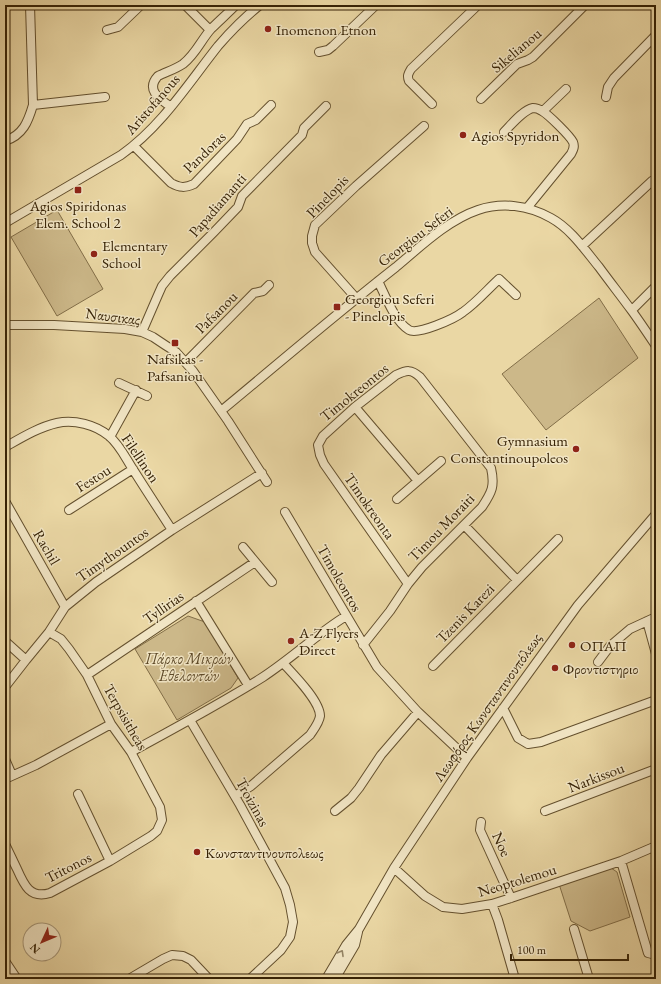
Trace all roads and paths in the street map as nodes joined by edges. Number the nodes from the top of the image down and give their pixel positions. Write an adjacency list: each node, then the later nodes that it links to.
1 (30, 5): 18 (street)
2 (141, 5): 9 (street)
3 (185, 5): 10 (street)
4 (236, 5): 10 (street)
5 (260, 5): 21 (street, Aristofanous)
6 (376, 5): 12 (street)
7 (478, 5): 17 (street)
8 (585, 5): 16 (street, Sikelianou)
9 (107, 30)
10 (210, 30): 21 (street)
11 (656, 35): 15 (street)
12 (319, 52)
13 (566, 89): 22 (street)
14 (105, 97): 18 (street)
15 (606, 97)
16 (482, 99)
17 (432, 104)
18 (33, 105): 25 (street)
19 (271, 105): 26 (street, Pandoras)
20 (326, 106): 38 (street, Papadiamanti)
21 (171, 107): 26 (street, Aristofanous)
22 (543, 111): 24 (street); 28 (street)
23 (424, 126): 35 (street, Pinelopis)
24 (504, 132)
25 (5, 142)
26 (134, 146): 29 (street, Aristofanous)
27 (652, 181): 30 (street)
28 (527, 208): 30 (street, Georgiou Seferi); 31 (street, Georgiou Seferi)
29 (5, 223)
30 (582, 246): 36 (street, Georgiou Seferi)
31 (378, 281): 34 (street); 35 (street, Georgiou Seferi)
32 (269, 285): 40 (street, Pafsanou)
33 (656, 286): 36 (street)
34 (516, 295)
35 (356, 298): 46 (street, Georgiou Seferi)
36 (632, 310): 39 (street, Georgiou Seferi)
37 (5, 325): 38 (street, Ναυσικας)
38 (142, 332): 40 (street, Ναυσικας)
39 (656, 346)
40 (186, 362): 46 (street, Ναυσικας)
41 (411, 371): 45 (street, Timokreontos); 60 (street, Timou Moraiti)
42 (119, 383): 43 (street)
43 (136, 390): 44 (street); 47 (street)
44 (148, 396)
45 (354, 407): 50 (street, Timokreontos); 53 (street)
46 (221, 411): 52 (street, Ναυσικας)
47 (110, 437): 48 (street, Filellinon); 51 (street, Filellinon)
48 (5, 448)
49 (441, 461): 53 (street)
50 (324, 464): 67 (street, Timokreonta)
51 (133, 470): 57 (street, Festou); 61 (street, Filellinon)
52 (262, 473): 54 (street, Ναυσικας); 61 (street, Timythountos)
53 (418, 481): 55 (street)
54 (267, 482)
55 (397, 499)
56 (5, 501): 69 (street, Rachil)
57 (69, 510)
58 (285, 512): 70 (street, Timoleontos)
59 (656, 514): 85 (street, Λεωφόρος Κωνσταντινουπόλεως)
60 (464, 525): 65 (street, Tzenis Karezi); 67 (street, Timou Moraiti)
61 (172, 530): 69 (street, Timythountos)
62 (558, 539): 65 (street, Tzenis Karezi)
63 (243, 547): 64 (street)
64 (255, 562): 66 (street); 68 (street, Tyllirias)
65 (517, 580): 80 (street, Tzenis Karezi)
66 (272, 582)
67 (408, 584): 75 (street, Timou Moraiti)
68 (196, 601): 81 (street, Tyllirias); 82 (street)
69 (65, 606): 73 (street, Timythountos)
70 (346, 616): 75 (street, Timoleontos); 79 (street)
71 (656, 617): 72 (street)
72 (647, 621): 76 (street); 78 (street)
73 (49, 632): 77 (street, Timythountos); 81 (street, Terpsisitheas)
74 (5, 641): 77 (street)
75 (363, 645): 86 (street, Timoleontos)
76 (656, 654)
77 (26, 660): 83 (street, Timythountos)
78 (598, 662)
79 (283, 663): 82 (street); 95 (street)
80 (433, 666)
81 (87, 676): 88 (street, Terpsisitheas)
82 (248, 686): 87 (street)
83 (5, 687)
84 (656, 700): 85 (street)
85 (503, 708): 90 (street, Λεωφόρος Κωνσταντινουπόλεως)
86 (418, 712): 90 (street, Timoleontos); 96 (street)
87 (190, 720): 89 (street); 95 (street, Troizinas)
88 (111, 724): 89 (street, Terpsisitheas); 93 (street)
89 (131, 752): 99 (street, Terpsisitheas)
90 (467, 758): 104 (street, Λεωφόρος Κωνσταντινουπόλεως)
91 (5, 759): 93 (street)
92 (656, 769): 97 (street, Narkissou)
93 (8, 777)
94 (78, 794): 102 (street)
95 (235, 796): 114 (street, Troizinas)
96 (335, 811)
97 (545, 811)
98 (481, 822): 105 (street, Noe)
99 (160, 825): 102 (street, Tritonos)
100 (5, 844): 102 (street, Tritonos)
101 (656, 846): 103 (street, Neoptolemou)
102 (110, 861)
103 (621, 861): 105 (street, Neoptolemou); 109 (street)
104 (394, 868): 106 (street, Neoptolemou); 107 (street, Λεωφόρος Κωνσταντινουπόλεως)
105 (511, 898): 106 (street, Neoptolemou)
106 (492, 904): 117 (street)
107 (359, 929): 115 (street, Λεωφόρος Κωνσταντινουπόλεως, one-way to 107); 116 (street, Λεωφόρος Κωνσταντινουπόλεως)
108 (574, 929): 118 (street)
109 (656, 955)
110 (5, 961): 111 (street)
111 (17, 979)
112 (129, 979): 113 (street)
113 (209, 979)
114 (250, 979)
115 (326, 979)
116 (335, 979)
117 (515, 979)
118 (588, 979)

